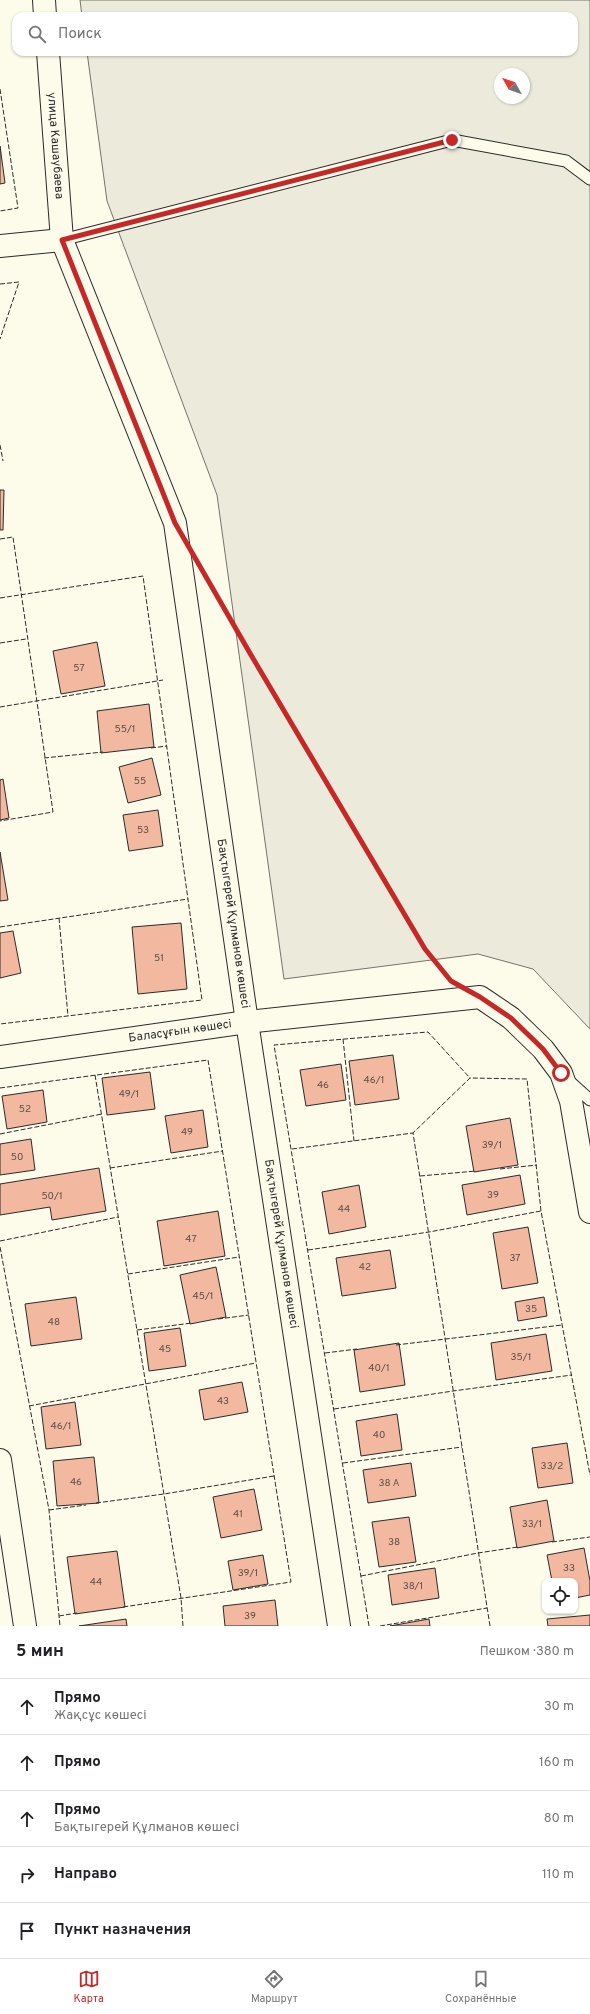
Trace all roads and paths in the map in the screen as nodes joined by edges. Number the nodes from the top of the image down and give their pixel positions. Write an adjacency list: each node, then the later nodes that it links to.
1 (44, 0): 2 (street)
2 (45, 12)
3 (48, 56): 5 (street, улица Кашаубаева)
4 (590, 179): 5 (lane)
5 (62, 240): 6 (street); 9 (street, Бақтыгерей Құлманов көшесі)
6 (0, 246)
7 (206, 575): 8 (path)
8 (480, 997): 9 (street, Баласұғын көшесі); 11 (street)
9 (247, 1022): 10 (street, Баласұғын көшесі); 16 (street, Бақтыгерей Құлманов көшесі)
10 (0, 1057)
11 (561, 1073): 12 (lane); 13 (street)
12 (590, 1100)
13 (590, 1212)
14 (0, 1460): 15 (street)
15 (25, 1626)
16 (339, 1626)

